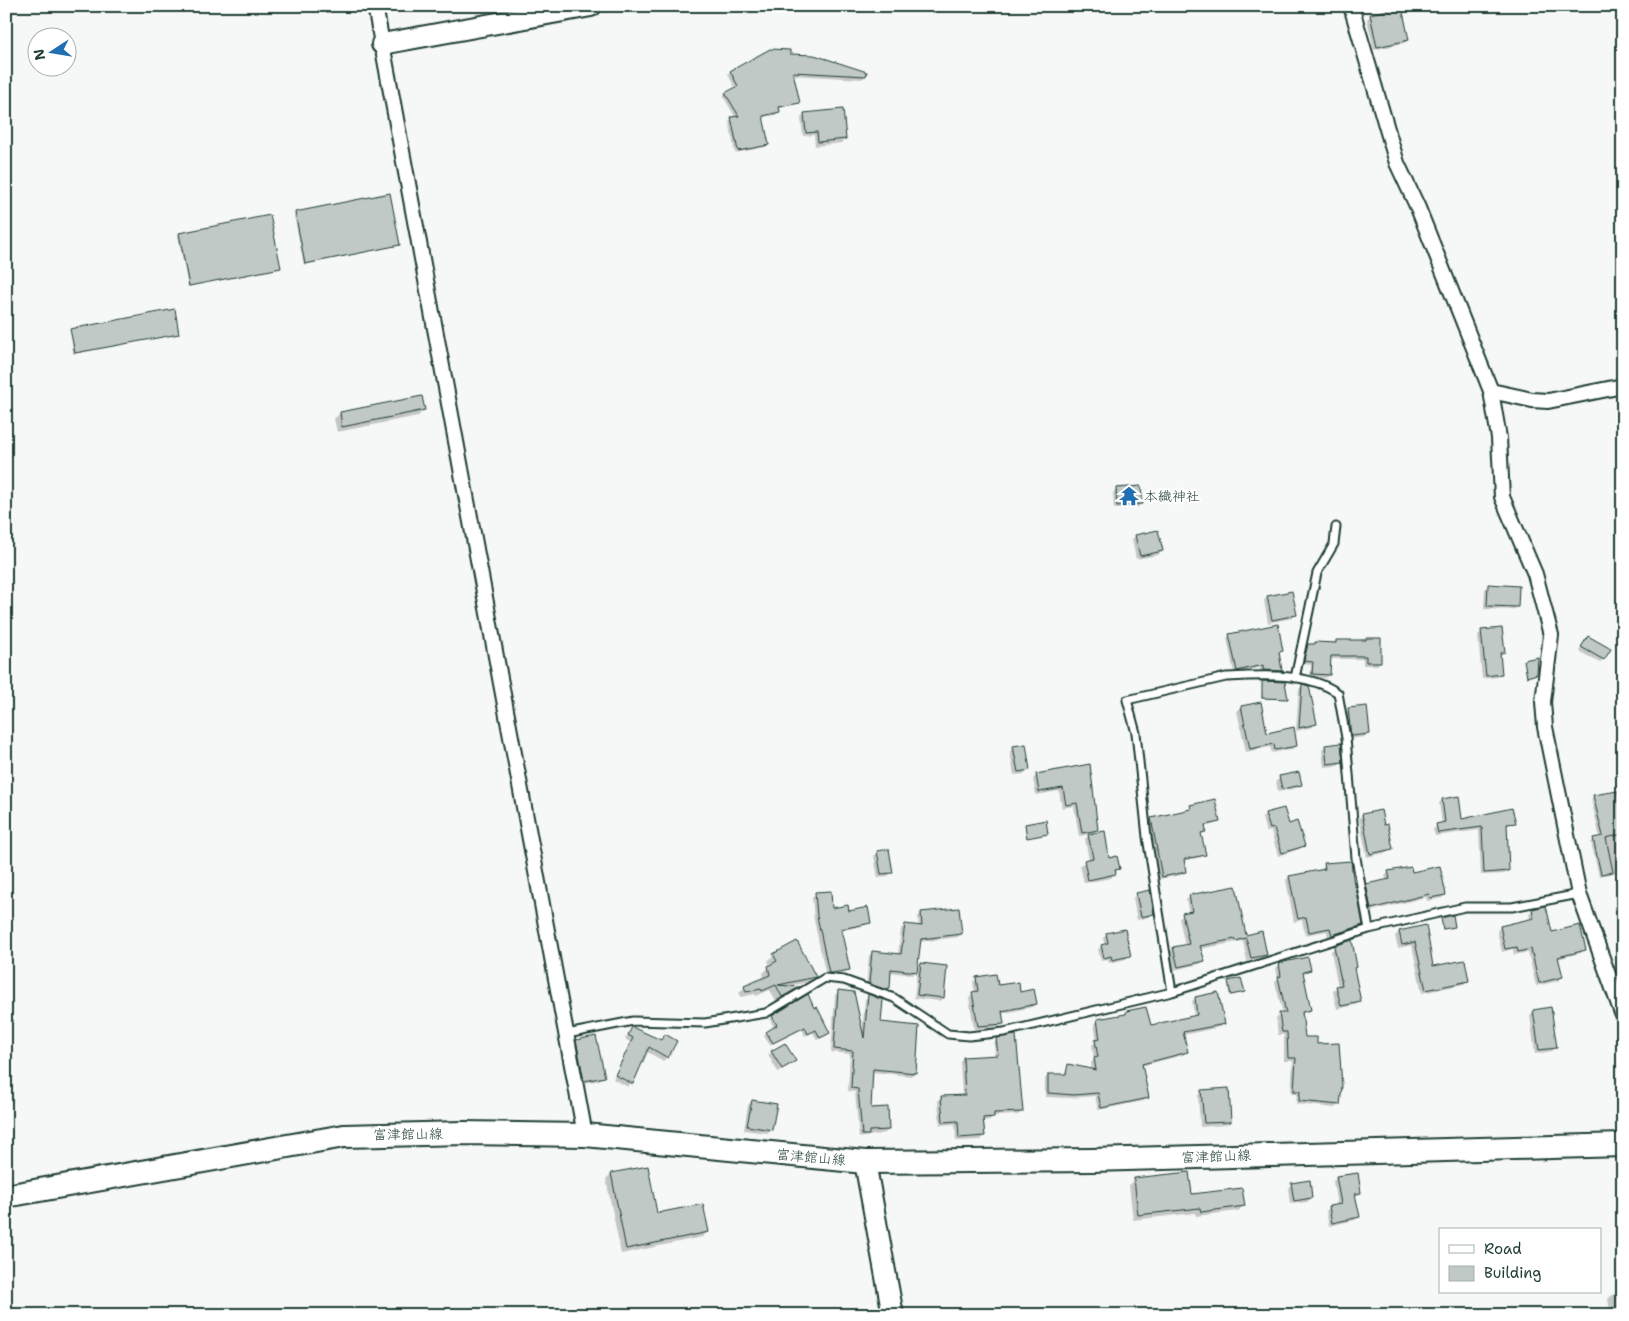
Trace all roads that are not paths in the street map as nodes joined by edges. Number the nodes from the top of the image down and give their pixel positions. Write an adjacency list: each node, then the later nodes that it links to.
1 (375, 6): 4 (street)
2 (591, 6): 4 (street)
3 (1351, 6): 6 (street)
4 (382, 44): 13 (street)
5 (1623, 386): 6 (street)
6 (1491, 391): 9 (street)
7 (1336, 527): 8 (lane)
8 (1295, 678): 10 (lane); 11 (lane)
9 (1579, 894): 10 (lane); 12 (street)
10 (1368, 929): 11 (lane)
11 (1172, 992): 13 (lane)
12 (1622, 1010)
13 (567, 1034): 14 (street)
14 (586, 1135): 16 (main road, 富津館山線); 17 (main road, 富津館山線)
15 (1623, 1145): 16 (main road, 富津館山線)
16 (865, 1162): 18 (street)
17 (6, 1196)
18 (893, 1315)

